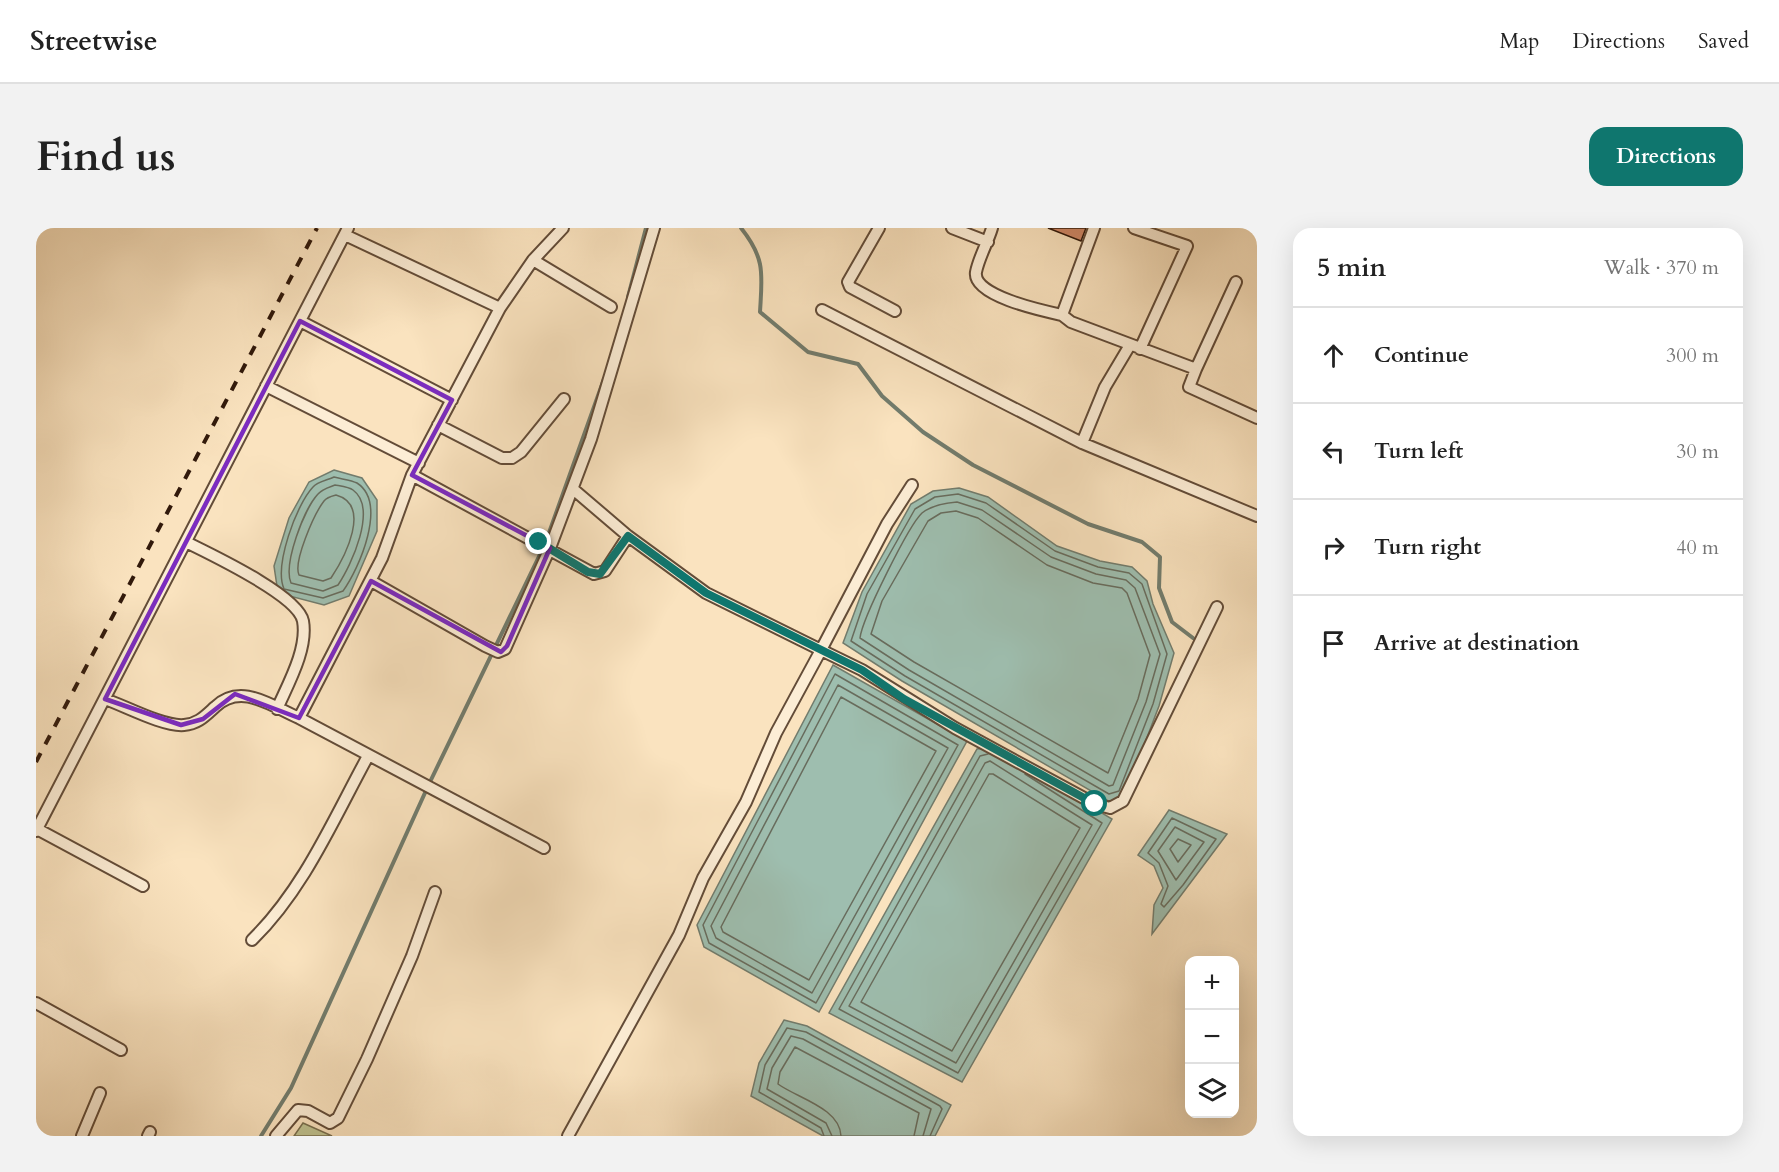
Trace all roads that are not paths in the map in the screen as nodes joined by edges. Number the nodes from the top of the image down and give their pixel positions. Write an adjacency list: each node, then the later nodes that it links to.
1 (563, 228): 10 (street)
2 (654, 228): 29 (street)
3 (879, 228): 15 (street)
4 (952, 228): 9 (street)
5 (992, 228): 9 (street)
6 (1094, 228): 16 (street)
7 (1134, 228): 18 (street)
8 (346, 232): 13 (street); 17 (street)
9 (988, 242): 16 (street)
10 (533, 260): 12 (street); 13 (street)
11 (1236, 282): 19 (street)
12 (611, 307)
13 (500, 308): 22 (street)
14 (822, 310): 25 (street)
15 (895, 311)
16 (1062, 315): 18 (street)
17 (300, 321): 20 (street); 22 (street)
18 (1135, 347): 19 (street); 25 (street)
19 (1196, 369): 23 (street)
20 (266, 386): 26 (street); 32 (street)
21 (564, 399): 24 (street)
22 (452, 400): 24 (street)
23 (1257, 418)
24 (438, 425): 26 (street)
25 (1082, 443): 30 (street)
26 (419, 463): 27 (street)
27 (412, 475): 33 (street); 34 (street)
28 (912, 485): 36 (street)
29 (573, 489): 31 (street); 33 (street)
30 (1257, 516)
31 (628, 536): 33 (street); 36 (street)
32 (186, 542): 37 (street); 38 (street)
33 (546, 546): 34 (street)
34 (371, 581): 39 (street)
35 (1217, 607): 36 (street)
36 (821, 650): 51 (street)
37 (105, 699): 38 (street); 41 (street)
38 (277, 709): 39 (street)
39 (299, 718): 40 (street)
40 (368, 756): 42 (street); 45 (street)
41 (37, 830): 43 (street)
42 (544, 848)
43 (143, 886)
44 (435, 892): 50 (street)
45 (252, 940)
46 (36, 1003): 47 (street)
47 (121, 1050)
48 (100, 1093): 49 (street)
49 (82, 1136)
50 (276, 1136)
51 (568, 1136)

